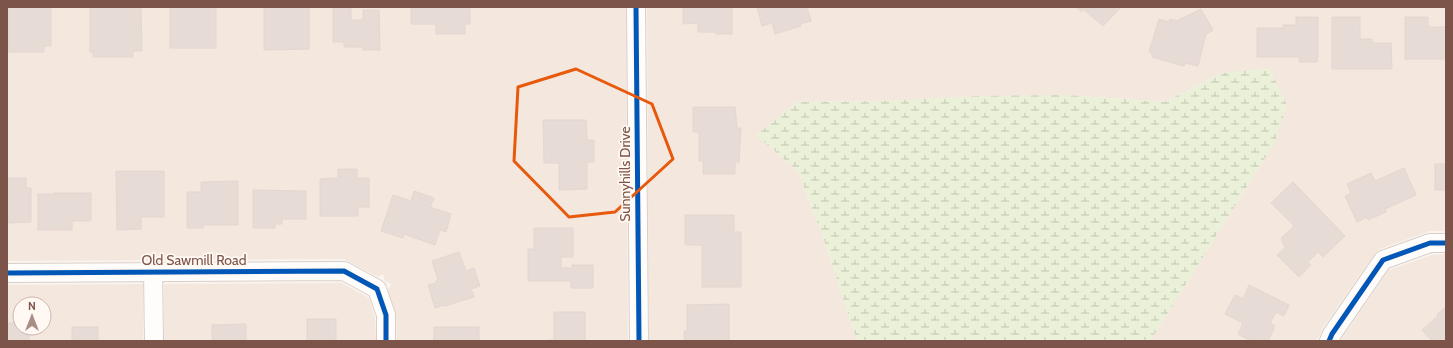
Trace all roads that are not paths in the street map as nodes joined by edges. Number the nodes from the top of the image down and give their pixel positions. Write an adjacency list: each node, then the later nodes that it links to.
1 (636, 7): 7 (street, Sunnyhills Drive)
2 (1446, 243): 8 (street)
3 (153, 272): 4 (street, Old Sawmill Road); 5 (street); 6 (street, Old Sawmill Road)
4 (7, 273)
5 (154, 341)
6 (386, 341)
7 (638, 341)
8 (1329, 341)

